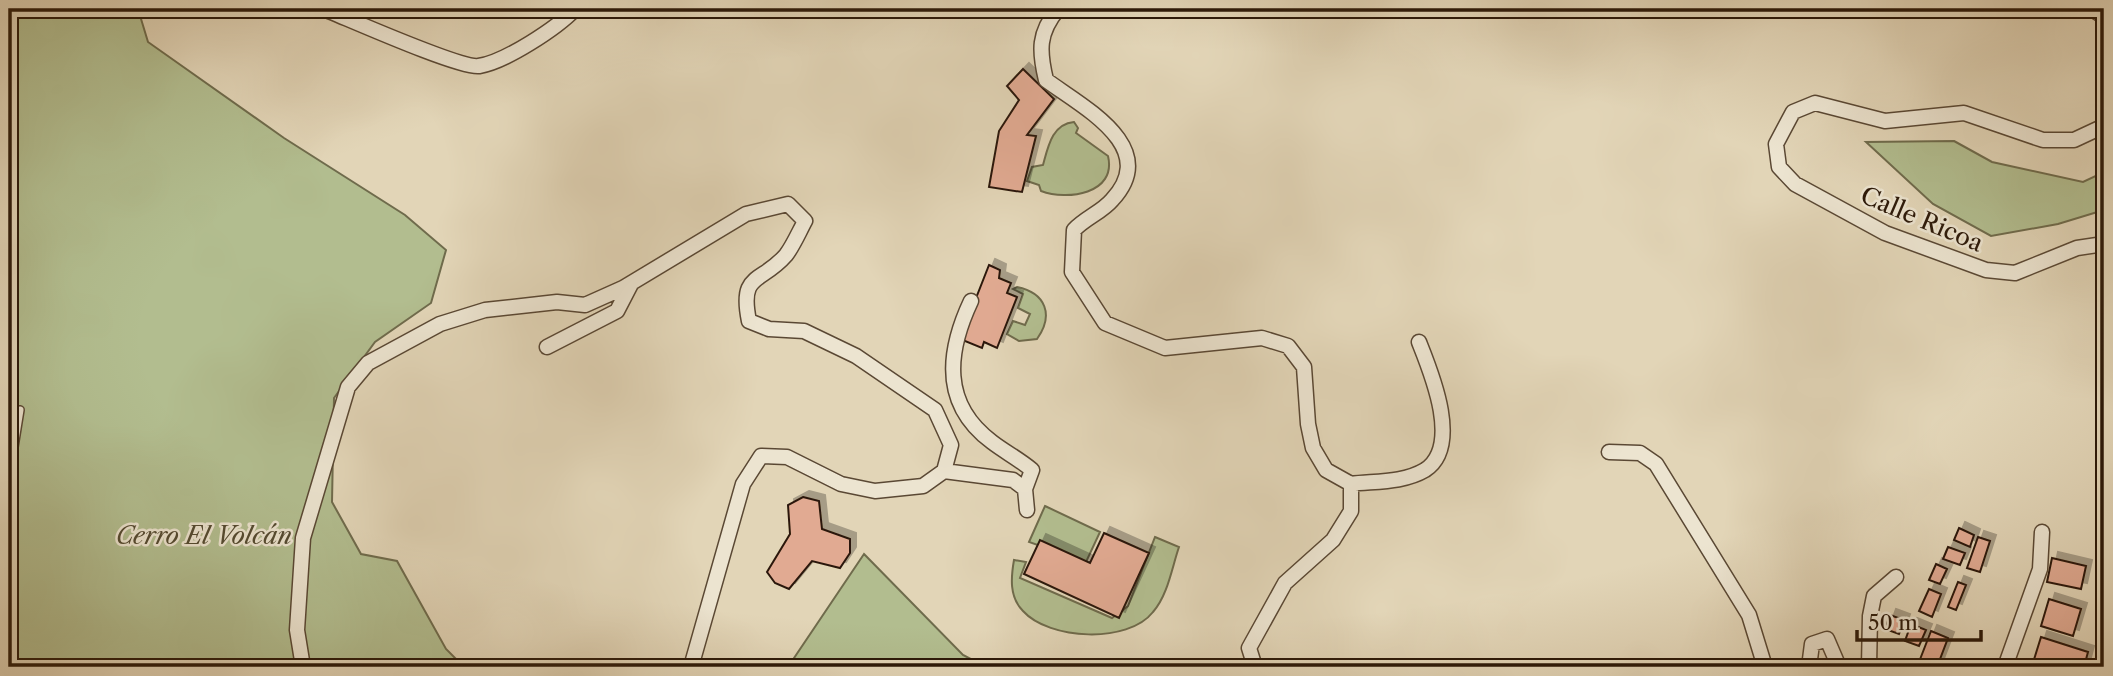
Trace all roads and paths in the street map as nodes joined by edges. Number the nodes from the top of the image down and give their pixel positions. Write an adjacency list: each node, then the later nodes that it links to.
1 (324, 9): 2 (street)
2 (575, 9)
3 (1058, 9): 16 (street)
4 (2092, 9): 5 (street)
5 (2104, 17)
6 (2104, 126): 7 (street, Calle Ricoa)
7 (2104, 244)
8 (631, 283): 11 (street); 14 (street); 21 (street)
9 (971, 301): 17 (street)
10 (1419, 342): 16 (street)
11 (547, 347)
12 (20, 410): 15 (lane)
13 (1609, 452): 24 (street)
14 (944, 471): 17 (street); 22 (street)
15 (9, 478)
16 (1351, 484): 23 (street)
17 (1025, 489): 18 (street)
18 (1027, 510)
19 (2042, 531): 28 (street)
20 (1896, 577): 27 (street)
21 (303, 667)
22 (691, 667)
23 (1255, 667)
24 (1765, 667)
25 (1809, 667): 26 (street)
26 (1839, 667)
27 (1868, 667)
28 (2005, 667)

